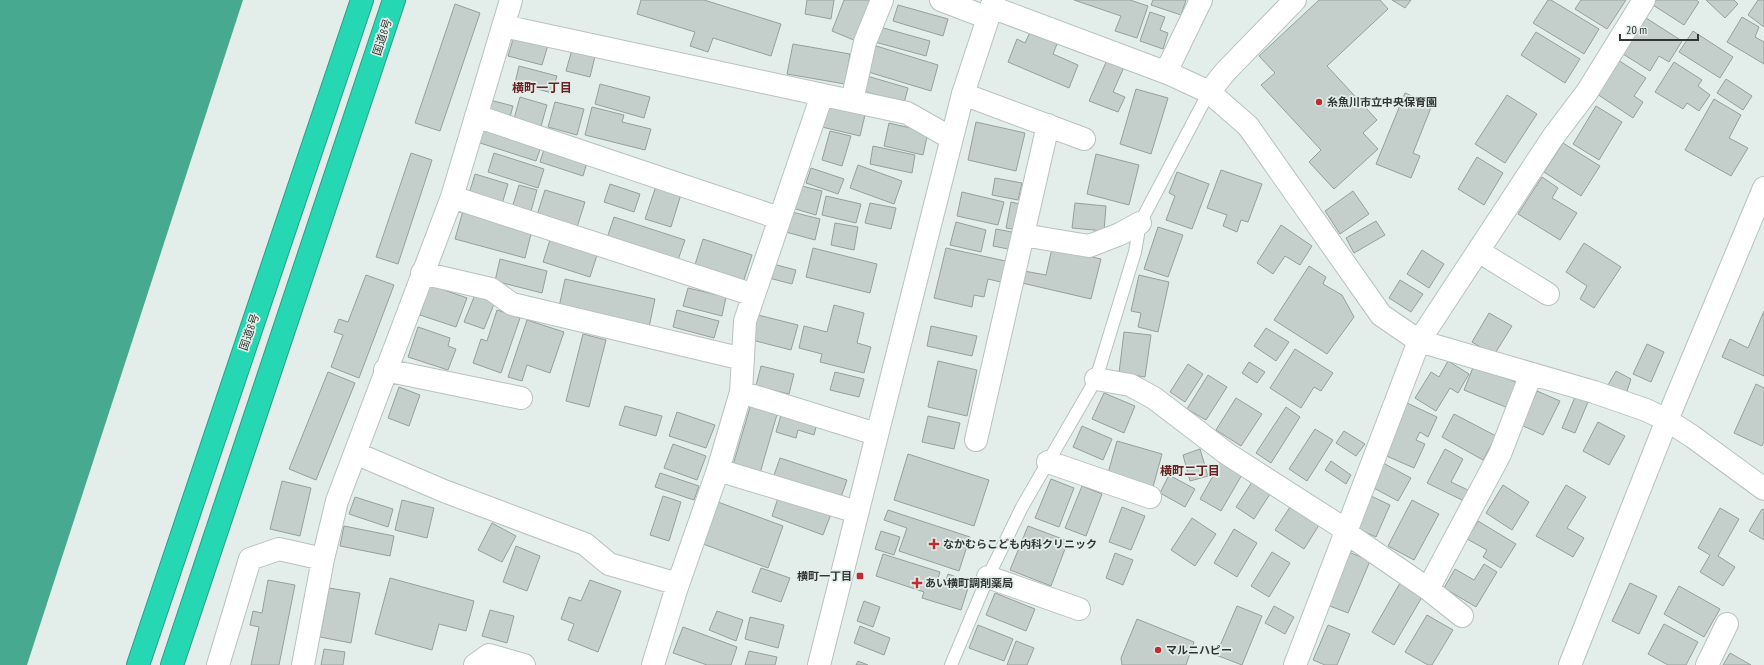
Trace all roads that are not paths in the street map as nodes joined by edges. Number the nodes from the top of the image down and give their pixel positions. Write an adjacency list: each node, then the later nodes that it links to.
1 (362, 0): 53 (highway, 国道8号)
2 (394, 0): 54 (highway, 国道8号)
3 (511, 0): 10 (street)
4 (882, 0): 15 (street)
5 (941, 0): 9 (street)
6 (1201, 0): 11 (street)
7 (1295, 0): 12 (street)
8 (1644, 0): 25 (street)
9 (991, 8): 11 (street); 13 (street)
10 (503, 26): 14 (street); 16 (street)
11 (1166, 72): 12 (street)
12 (1209, 92): 23 (lane); 29 (street)
13 (963, 94): 17 (street); 18 (street)
14 (822, 95): 15 (street); 22 (street)
15 (852, 101): 18 (street)
16 (476, 116): 21 (street); 22 (street)
17 (1048, 125): 19 (street); 24 (street)
18 (951, 138): 37 (street)
19 (1084, 139)
20 (1764, 188): 36 (street)
21 (452, 197): 26 (street); 28 (street)
22 (779, 218): 28 (street)
23 (1140, 223): 24 (street); 33 (lane)
24 (1023, 235): 38 (street)
25 (1478, 251): 27 (street); 29 (street)
26 (422, 273): 30 (street); 31 (street)
27 (1548, 294)
28 (754, 295): 30 (street)
29 (1419, 341): 32 (street); 45 (street)
30 (743, 359): 34 (street)
31 (385, 370): 35 (street); 39 (street)
32 (1531, 374): 36 (street); 49 (street)
33 (1096, 379): 40 (lane); 45 (street)
34 (741, 392): 37 (street); 41 (street)
35 (521, 398)
36 (1667, 420): 42 (street); 63 (street)
37 (876, 434): 44 (street)
38 (976, 440)
39 (355, 453): 46 (street); 48 (street)
40 (1048, 462): 43 (street); 47 (lane)
41 (718, 470): 44 (street); 48 (street)
42 (1764, 489)
43 (1150, 497)
44 (857, 512): 60 (street)
45 (1345, 531): 49 (street); 62 (street)
46 (323, 559): 55 (street); 56 (street)
47 (988, 577): 50 (street); 61 (lane)
48 (678, 584): 59 (street)
49 (1428, 589): 51 (street)
50 (1079, 609)
51 (1462, 616)
52 (1727, 624): 64 (street)
53 (138, 665)
54 (172, 665)
55 (218, 665)
56 (303, 665)
57 (476, 665): 58 (street)
58 (524, 665)
59 (653, 665)
60 (820, 665)
61 (951, 665)
62 (1295, 665)
63 (1570, 665)
64 (1707, 665)

